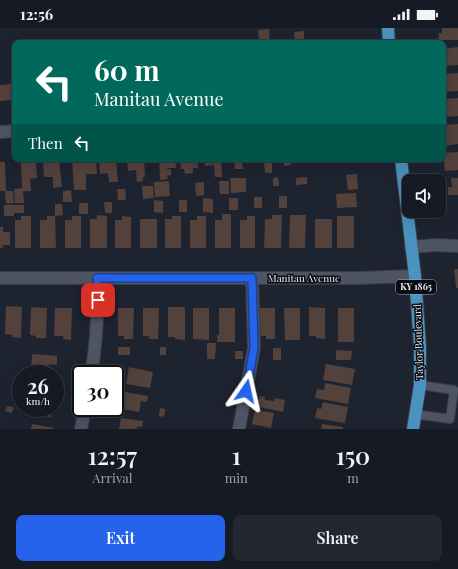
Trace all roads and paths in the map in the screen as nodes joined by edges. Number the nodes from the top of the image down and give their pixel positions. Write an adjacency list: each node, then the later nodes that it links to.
1 (388, 28): 2 (main road)
2 (389, 40)
3 (12, 131): 4 (street)
4 (0, 132)
5 (401, 162): 7 (main road, Taylor Boulevard / KY 1865)
6 (458, 246): 7 (street)
7 (411, 247): 8 (main road, Taylor Boulevard / KY 1865)
8 (415, 276): 11 (street, Manitau Avenue); 13 (main road, Taylor Boulevard / KY 1865)
9 (0, 278): 10 (street, Manitau Avenue)
10 (97, 278): 11 (street, Manitau Avenue); 12 (street)
11 (252, 278): 17 (street)
12 (93, 365)
13 (420, 385): 14 (main road, Taylor Boulevard / KY 1865); 14 (lane)
14 (416, 414): 18 (main road, Taylor Boulevard / KY 1865)
15 (83, 417): 16 (street)
16 (81, 429)
17 (239, 429)
18 (413, 429)

